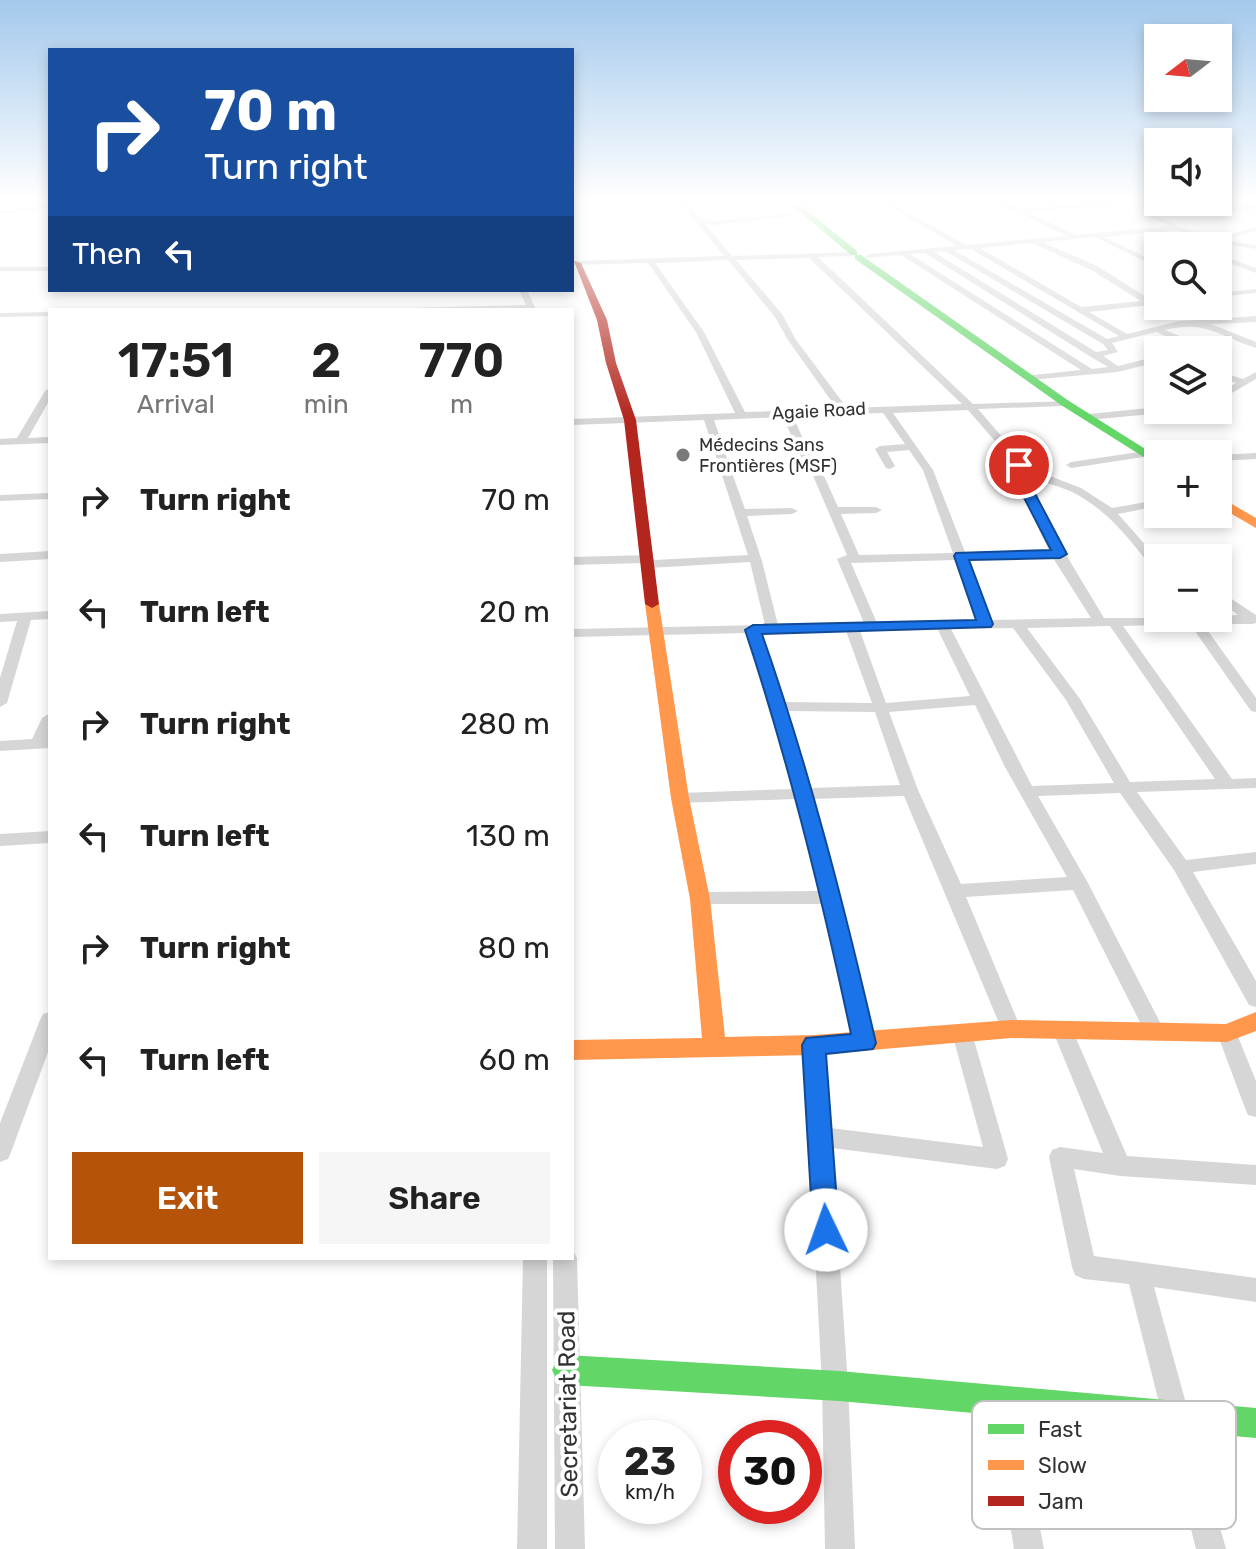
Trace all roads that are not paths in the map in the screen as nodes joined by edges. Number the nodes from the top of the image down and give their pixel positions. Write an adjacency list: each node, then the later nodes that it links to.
1 (579, 272): 48 (street)
2 (658, 272): 45 (street)
3 (742, 272): 42 (street)
4 (829, 272): 40 (street)
5 (884, 272): 34 (street)
6 (932, 272): 18 (street)
7 (961, 272): 15 (street)
8 (987, 272): 27 (street)
9 (1013, 272): 17 (street)
10 (1102, 272): 13 (street)
11 (1256, 291): 12 (street)
12 (1232, 295)
13 (1144, 296)
14 (1144, 303): 17 (street)
15 (1018, 308): 18 (street); 29 (street)
16 (1232, 309): 21 (street)
17 (1080, 310): 26 (street)
18 (991, 311): 32 (street)
19 (48, 314): 20 (street)
20 (0, 315)
21 (1244, 319): 22 (street); 23 (street)
22 (1256, 319)
23 (1197, 322): 24 (street); 28 (street)
24 (1159, 331): 25 (street); 26 (street)
25 (1171, 336)
26 (1126, 337): 27 (street)
27 (1106, 342): 29 (street)
28 (1256, 345)
29 (1094, 355): 31 (street)
30 (1144, 362): 31 (street)
31 (1117, 369): 32 (street)
32 (1090, 372): 34 (street)
33 (1256, 375): 36 (street)
34 (1033, 378): 39 (street)
35 (1232, 378): 36 (street)
36 (1243, 382): 37 (street)
37 (1232, 389)
38 (48, 394): 50 (street)
39 (1065, 403): 40 (street, Agaie Road); 47 (street)
40 (969, 405): 41 (street, Agaie Road); 63 (street)
41 (885, 408): 42 (street, Agaie Road); 54 (street)
42 (843, 410): 44 (street, Agaie Road)
43 (1144, 412): 47 (street)
44 (786, 413): 45 (street, Agaie Road); 61 (street)
45 (741, 415): 46 (street, Agaie Road)
46 (708, 417): 48 (street, Agaie Road); 62 (street)
47 (1089, 417): 55 (street)
48 (630, 420): 49 (street, Agaie Road); 82 (street)
49 (574, 422)
50 (21, 441): 51 (street); 53 (street)
51 (48, 443)
52 (48, 443): 53 (street)
53 (0, 445)
54 (912, 447): 60 (street); 77 (street)
55 (1144, 452)
56 (1256, 456): 57 (street)
57 (1232, 457)
58 (1144, 460): 59 (street)
59 (1071, 465)
60 (890, 466)
61 (811, 468): 62 (street); 70 (street)
62 (727, 470): 72 (street)
63 (1027, 472): 71 (street); 75 (street)
64 (48, 496): 65 (street)
65 (0, 498)
66 (1144, 506): 71 (street)
67 (1232, 509): 73 (street)
68 (876, 510): 70 (street)
69 (792, 511): 72 (street)
70 (834, 511): 80 (street)
71 (1109, 512): 74 (street)
72 (740, 513): 79 (street)
73 (1256, 524)
74 (1144, 550)
75 (1060, 554): 77 (street); 90 (street)
76 (48, 555): 78 (street)
77 (961, 556): 80 (street); 91 (street)
78 (0, 558)
79 (755, 558): 82 (street); 97 (street)
80 (855, 560): 94 (street)
81 (574, 561): 82 (street)
82 (649, 561): 98 (street)
83 (1232, 604): 89 (street)
84 (48, 615): 85 (street)
85 (25, 617): 86 (street); 102 (street)
86 (0, 618)
87 (1232, 620): 89 (street)
88 (1144, 621): 90 (street)
89 (1254, 621)
90 (1107, 622): 92 (street); 109 (street)
91 (985, 624): 92 (street); 93 (street)
92 (1017, 624): 110 (street)
93 (942, 625): 94 (street); 101 (street)
94 (872, 627): 95 (street)
95 (852, 628): 97 (street); 104 (street)
96 (753, 630): 97 (street); 98 (street); 103 (street)
97 (773, 630)
98 (655, 632): 100 (street); 114 (street)
99 (1202, 632): 105 (street)
100 (574, 633)
101 (980, 700): 104 (street); 112 (street)
102 (0, 703)
103 (779, 706): 104 (street); 113 (street)
104 (881, 708): 111 (street)
105 (1256, 708)
106 (44, 744): 107 (street)
107 (0, 746)
108 (1256, 783): 109 (street)
109 (1227, 784): 110 (street)
110 (1125, 788): 112 (street); 118 (street)
111 (910, 790): 113 (street); 120 (street)
112 (1028, 791): 119 (street)
113 (802, 795): 114 (street); 121 (street)
114 (680, 798): 122 (street)
115 (48, 837): 116 (street)
116 (0, 840)
117 (1256, 858): 118 (street)
118 (1181, 867): 123 (street)
119 (1079, 883): 120 (street); 128 (street)
120 (955, 891): 126 (street)
121 (832, 897): 122 (street); 131 (street)
122 (700, 899): 133 (street)
123 (1256, 999)
124 (1256, 1021): 130 (street)
125 (48, 1025): 137 (street)
126 (1011, 1029): 127 (street); 129 (street)
127 (1062, 1029): 128 (street); 138 (street)
128 (1154, 1030): 130 (street)
129 (962, 1033): 131 (street); 136 (street)
130 (1227, 1033): 135 (street)
131 (864, 1043): 132 (street)
132 (814, 1045): 133 (street); 136 (street)
133 (715, 1049): 134 (street)
134 (574, 1050)
135 (1256, 1108)
136 (822, 1137): 145 (street)
137 (0, 1152)
138 (1120, 1166): 139 (street); 142 (street)
139 (1256, 1175)
140 (535, 1260): 153 (street, Secretariat Road)
141 (565, 1260): 144 (street, Secretariat Road)
142 (1138, 1273): 143 (street); 148 (street)
143 (1256, 1290)
144 (567, 1370): 145 (street); 154 (street, Secretariat Road)
145 (835, 1385): 146 (street); 155 (street)
146 (1003, 1400): 147 (street)
147 (1012, 1401)
148 (1172, 1401)
149 (1236, 1422): 150 (street)
150 (1256, 1423)
151 (1026, 1529): 156 (street)
152 (1206, 1529): 157 (street)
153 (532, 1549)
154 (570, 1549)
155 (840, 1549)
156 (1029, 1549)
157 (1211, 1549)

